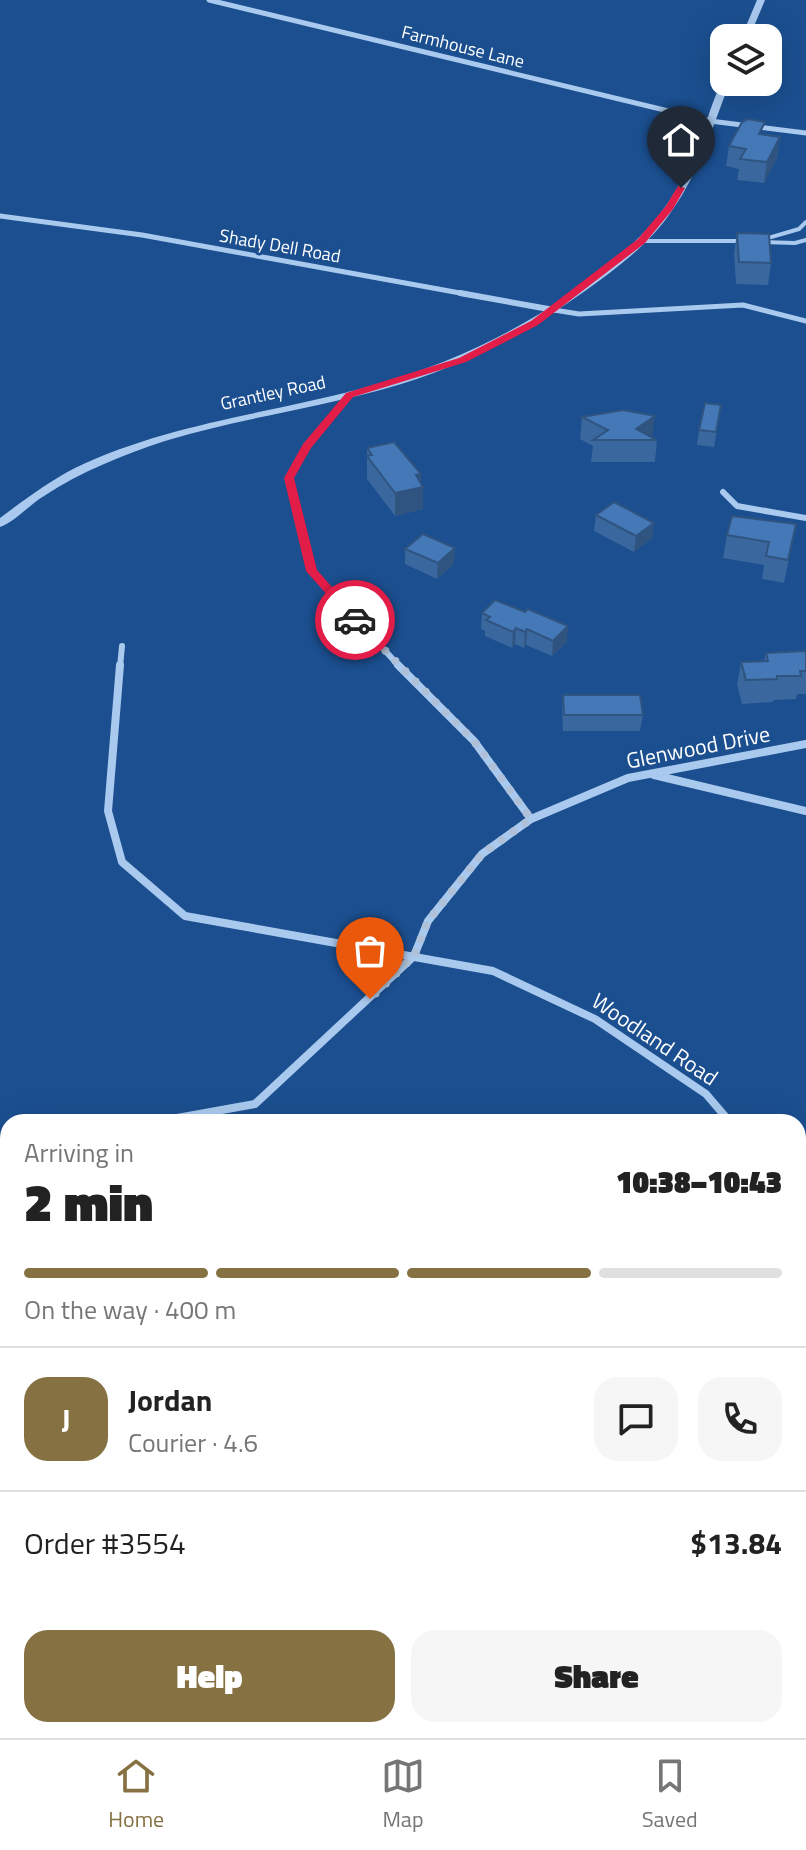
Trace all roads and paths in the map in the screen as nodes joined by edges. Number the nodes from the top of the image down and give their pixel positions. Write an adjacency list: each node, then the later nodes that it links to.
1 (209, 0): 5 (street, Farmhouse Lane)
2 (761, 0): 3 (street)
3 (751, 24)
4 (720, 96): 5 (street, Grantley Road)
5 (710, 121): 6 (street, Farmhouse Lane); 10 (street, Grantley Road)
6 (806, 133)
7 (0, 216): 12 (street, Shady Dell Road)
8 (806, 222): 9 (lane)
9 (806, 240)
10 (642, 241): 11 (lane); 12 (street, Grantley Road)
11 (745, 242)
12 (554, 310): 13 (lane); 14 (street, Grantley Road)
13 (806, 321)
14 (349, 395): 17 (street, Grantley Road); 22 (street)
15 (723, 492): 16 (street)
16 (806, 518)
17 (0, 524)
18 (122, 646): 23 (street, Woodland Road)
19 (806, 744): 20 (street, Glenwood Drive)
20 (650, 774): 21 (street); 22 (street, Glenwood Drive)
21 (806, 811)
22 (531, 819): 23 (street, Glenwood Drive)
23 (414, 956): 24 (street, Glenwood Drive); 25 (street, Woodland Road)
24 (199, 1114)
25 (723, 1114)

